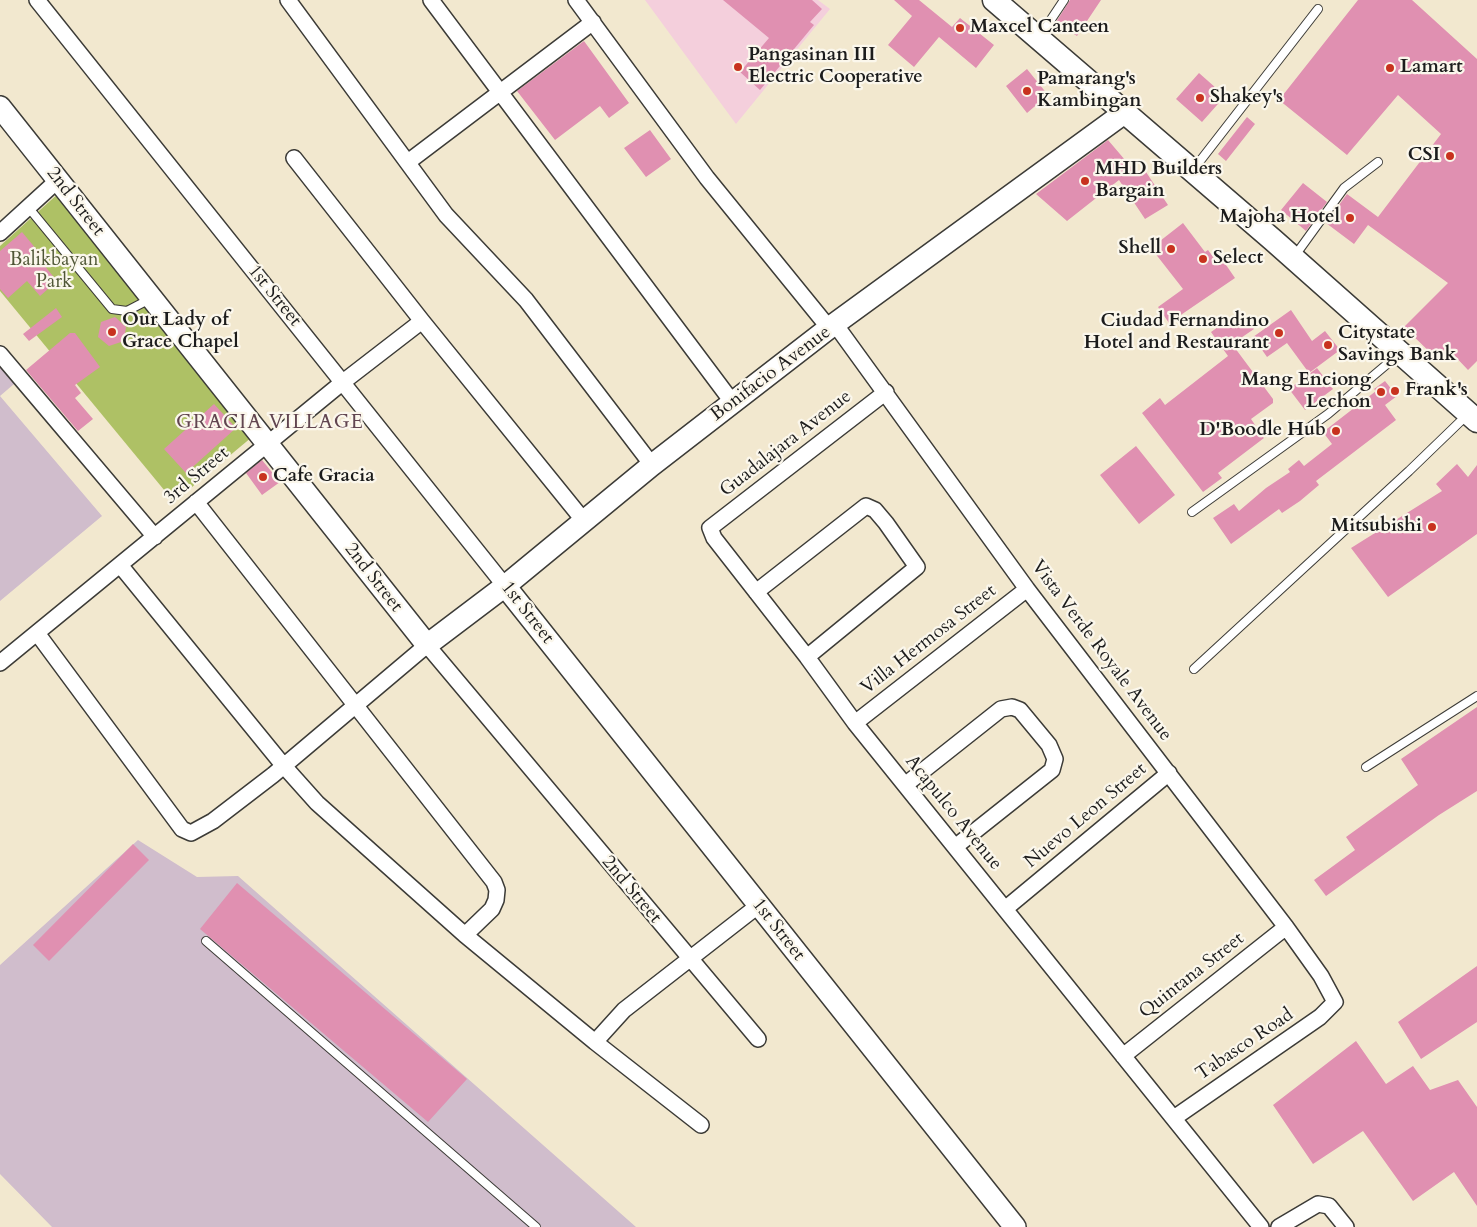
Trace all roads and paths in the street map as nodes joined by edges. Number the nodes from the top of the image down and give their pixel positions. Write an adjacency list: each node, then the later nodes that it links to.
1 (37, 0): 26 (street, 1st Street)
2 (288, 0): 14 (street)
3 (431, 0): 10 (street)
4 (576, 0): 8 (street, Vista Verde Royale Avenue)
5 (994, 0): 9 (main road)
6 (1064, 0): 9 (lane)
7 (1318, 9): 16 (lane)
8 (593, 22): 10 (street); 23 (street, Vista Verde Royale Avenue)
9 (1039, 38): 12 (main road)
10 (501, 92): 14 (street); 28 (street)
11 (0, 107): 17 (street, 2nd Street)
12 (1124, 113): 16 (main road); 23 (street, Bonifacio Avenue)
13 (294, 158): 22 (street)
14 (408, 162): 31 (street)
15 (1378, 162): 20 (lane)
16 (1192, 172): 20 (main road)
17 (58, 180): 18 (street); 21 (street, 2nd Street)
18 (28, 207): 19 (street); 21 (lane)
19 (0, 233)
20 (1293, 258): 24 (main road)
21 (151, 298): 30 (street, 2nd Street)
22 (422, 322): 26 (street, 3rd Street); 34 (street)
23 (832, 326): 27 (street, Vista Verde Royale Avenue); 28 (street, Bonifacio Avenue)
24 (1400, 353): 29 (main road); 33 (lane)
25 (0, 354): 36 (street)
26 (342, 382): 30 (street, 3rd Street); 38 (street, 1st Street)
27 (886, 392): 35 (street, Guadalajara Avenue); 39 (street, Vista Verde Royale Avenue)
28 (733, 403): 31 (street, Bonifacio Avenue)
29 (1472, 418): 45 (lane)
30 (267, 444): 32 (street, 3rd Street); 42 (street, 2nd Street)
31 (652, 465): 34 (street, Bonifacio Avenue)
32 (196, 502): 36 (street, 3rd Street); 47 (street)
33 (1192, 512)
34 (584, 521): 38 (street, Bonifacio Avenue)
35 (710, 528): 40 (street, Acapulco Avenue)
36 (155, 537): 37 (street, 3rd Street)
37 (120, 565): 41 (street, 3rd Street); 49 (street)
38 (505, 586): 42 (street, Bonifacio Avenue); 54 (street, 1st Street)
39 (1027, 588): 48 (street, Villa Hermosa Street); 51 (street, Vista Verde Royale Avenue)
40 (756, 592): 43 (street, Acapulco Avenue); 43 (street)
41 (37, 633): 44 (street, 3rd Street); 49 (street)
42 (427, 645): 47 (street); 59 (street, 2nd Street)
43 (807, 657): 48 (street, Acapulco Avenue)
44 (0, 663)
45 (1194, 669)
46 (1477, 696): 50 (lane)
47 (356, 705): 49 (street); 57 (street)
48 (855, 722): 52 (street, Acapulco Avenue)
49 (283, 765): 57 (street)
50 (1366, 767)
51 (1169, 773): 55 (street, Nuevo Leon Street); 56 (street, Vista Verde Royale Avenue)
52 (905, 785): 53 (street, Acapulco Avenue); 53 (street)
53 (955, 847): 55 (street, Acapulco Avenue)
54 (759, 905): 59 (street); 67 (street, 1st Street)
55 (1005, 909): 63 (street, Acapulco Avenue)
56 (1286, 927): 60 (street, Vista Verde Royale Avenue); 63 (street, Quintana Street)
57 (465, 935): 62 (street)
58 (206, 941): 66 (lane)
59 (690, 960): 61 (street, 2nd Street); 62 (street)
60 (1335, 1002): 64 (street, Tabasco Road)
61 (758, 1039)
62 (595, 1042): 65 (street)
63 (1122, 1056): 64 (street, Acapulco Avenue)
64 (1174, 1118): 68 (street, Acapulco Avenue)
65 (701, 1126)
66 (536, 1227)
67 (1015, 1227)
68 (1261, 1227)
69 (1279, 1227): 70 (street)
70 (1346, 1227)

